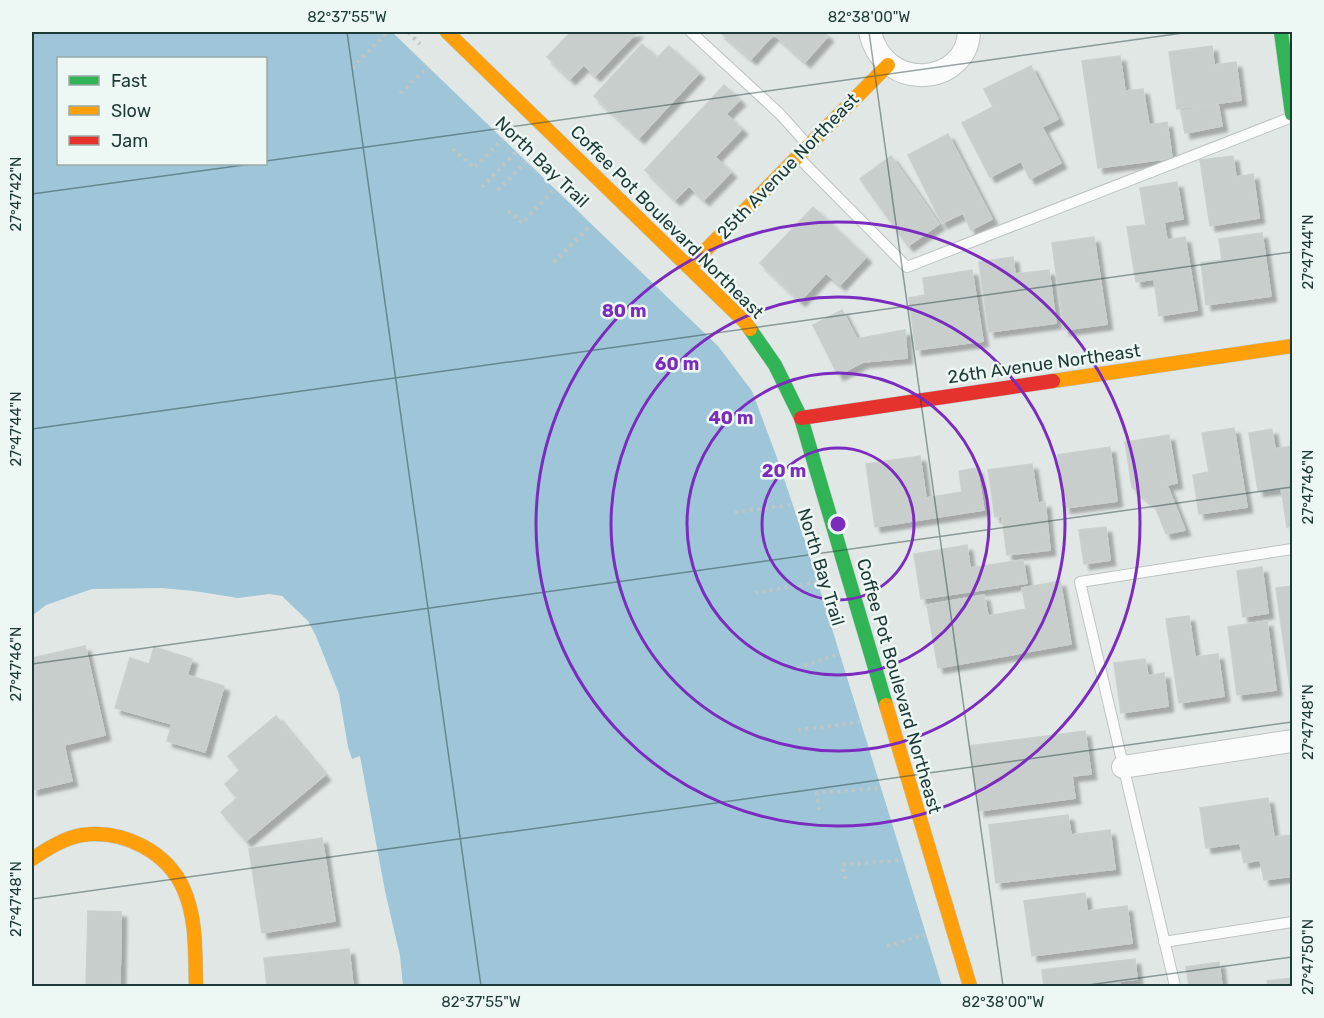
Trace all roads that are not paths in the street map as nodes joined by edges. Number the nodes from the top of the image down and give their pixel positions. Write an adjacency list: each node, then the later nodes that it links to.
1 (447, 32): 10 (street, Coffee Pot Boulevard Northeast)
2 (691, 32): 8 (lane)
3 (870, 32): 6 (street)
4 (969, 32): 6 (street)
5 (1281, 32): 7 (street)
6 (888, 65): 8 (street, 25th Avenue Northeast)
7 (1293, 115): 9 (lane)
8 (809, 145): 9 (street, 25th Avenue Northeast)
9 (798, 156): 10 (street, 25th Avenue Northeast)
10 (689, 267): 12 (street, Coffee Pot Boulevard Northeast)
11 (1293, 346): 12 (street, 26th Avenue Northeast)
12 (801, 418): 20 (street, Coffee Pot Boulevard Northeast)
13 (1293, 549): 15 (lane)
14 (1293, 741): 15 (street)
15 (1123, 766): 18 (lane)
16 (32, 859): 19 (street)
17 (1293, 922): 18 (lane)
18 (1164, 942): 21 (lane)
19 (196, 987)
20 (970, 987)
21 (1175, 987)

